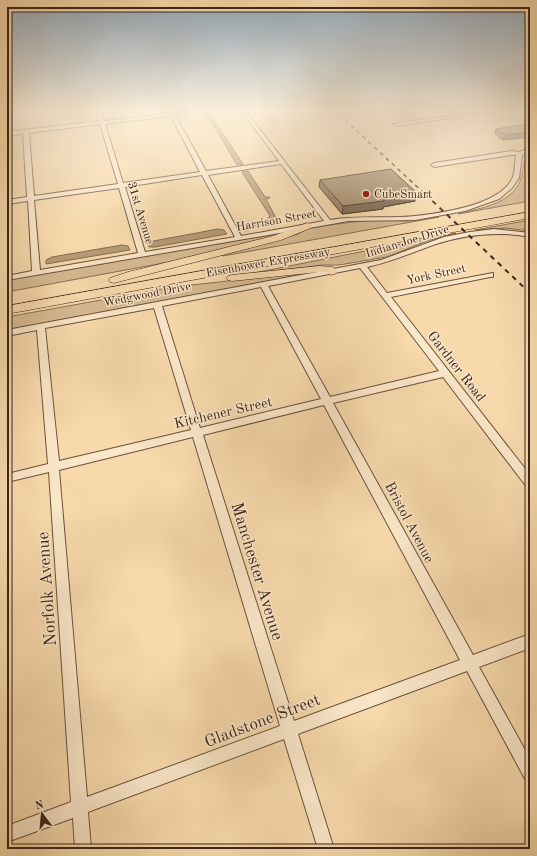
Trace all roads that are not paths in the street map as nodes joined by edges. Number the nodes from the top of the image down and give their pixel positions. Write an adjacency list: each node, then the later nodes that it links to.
1 (27, 149): 11 (street)
2 (110, 149): 10 (street, 31st Avenue)
3 (191, 149): 9 (street)
4 (273, 149): 7 (street)
5 (530, 150): 6 (street)
6 (520, 154): 8 (street); 15 (street, Harrison Street)
7 (283, 162): 9 (street); 15 (street)
8 (434, 165)
9 (204, 174): 10 (street); 18 (street)
10 (121, 185): 11 (street); 19 (street, 31st Avenue)
11 (31, 198): 12 (street); 22 (street)
12 (7, 202)
13 (530, 206): 25 (highway, Eisenhower Expressway)
14 (530, 215): 26 (highway, Eisenhower Expressway)
15 (329, 223): 16 (street, Harrison Street)
16 (307, 226): 18 (street, Harrison Street); 25 (highway)
17 (530, 235): 20 (street, Indian Joe Drive)
18 (239, 238): 19 (street, Harrison Street)
19 (142, 255): 22 (street, Harrison Street)
20 (362, 266): 21 (street, Wedgwood Drive); 28 (street, Gardner Road)
21 (331, 272): 26 (highway); 27 (street, Wedgwood Drive)
22 (36, 273): 24 (street, Harrison Street)
23 (490, 275): 28 (street, York Street)
24 (7, 278)
25 (114, 280): 29 (highway, Eisenhower Expressway)
26 (167, 280): 31 (highway, Eisenhower Expressway)
27 (263, 284): 30 (street, Wedgwood Drive); 35 (street, Bristol Avenue)
28 (386, 296): 34 (street, Gardner Road)
29 (7, 299)
30 (157, 304): 32 (street, Wedgwood Drive); 36 (street, Manchester Avenue)
31 (7, 310)
32 (41, 327): 33 (street, Wedgwood Drive); 37 (street, Norfolk Avenue)
33 (7, 333)
34 (444, 373): 35 (street, Kitchener Street); 39 (street, Gardner Road)
35 (328, 401): 36 (street, Kitchener Street); 41 (street, Bristol Avenue)
36 (198, 432): 37 (street, Kitchener Street); 42 (street, Manchester Avenue)
37 (54, 467): 38 (street, Kitchener Street); 44 (street, Norfolk Avenue)
38 (7, 478)
39 (530, 483)
40 (530, 641): 41 (street, Gladstone Street)
41 (469, 663): 42 (street, Gladstone Street); 43 (street, Bristol Avenue)
42 (289, 730): 44 (street, Gladstone Street); 47 (street, Manchester Avenue)
43 (530, 774)
44 (80, 808): 45 (street, Gladstone Street); 46 (street, Norfolk Avenue)
45 (7, 834)
46 (83, 849)
47 (326, 849)

